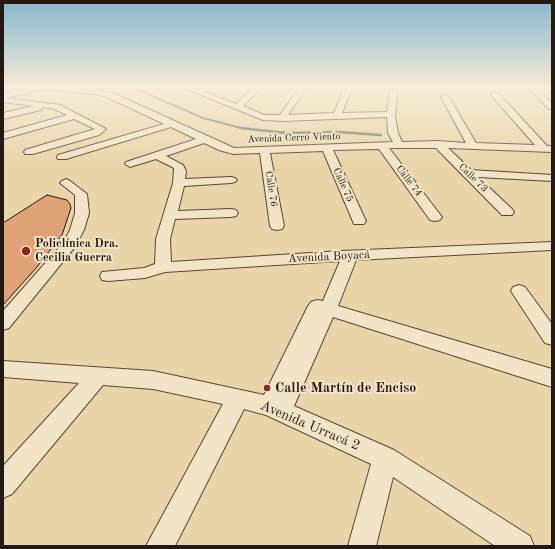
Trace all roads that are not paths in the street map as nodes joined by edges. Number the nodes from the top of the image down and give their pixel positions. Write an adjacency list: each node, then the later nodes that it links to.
1 (71, 114): 8 (street)
2 (149, 114): 11 (street, Avenida Cerro Viento)
3 (256, 114): 10 (street)
4 (285, 114): 10 (street)
5 (392, 114): 9 (street); 15 (street)
6 (454, 114): 16 (street)
7 (513, 114): 19 (street)
8 (75, 116): 12 (street); 21 (street)
9 (337, 116): 10 (street)
10 (282, 118)
11 (172, 124): 13 (street, Avenida Cerro Viento); 23 (street)
12 (3, 136)
13 (205, 139): 20 (street, Avenida Cerro Viento); 22 (street)
14 (438, 144): 15 (street, Avenida Cerro Viento); 16 (street, Avenida Cerro Viento); 25 (street, Calle 73)
15 (399, 145): 17 (street, Avenida Cerro Viento)
16 (472, 145): 19 (street, Avenida Cerro Viento)
17 (382, 146): 18 (street, Avenida Cerro Viento); 33 (street, Calle 74)
18 (326, 148): 20 (street, Avenida Cerro Viento); 34 (street, Calle 75)
19 (548, 149)
20 (265, 151): 35 (street, Calle 76)
21 (29, 152)
22 (156, 155): 24 (street); 29 (street)
23 (62, 157)
24 (130, 164)
25 (468, 173): 26 (street); 30 (street, Calle 73)
26 (552, 178)
27 (231, 180): 29 (street)
28 (66, 183): 42 (street)
29 (179, 183): 32 (street)
30 (508, 212)
31 (231, 213): 32 (street)
32 (170, 215): 38 (street)
33 (435, 217)
34 (359, 221)
35 (277, 226)
36 (552, 246): 37 (street, Avenida Boyacá)
37 (346, 256): 38 (street, Avenida Boyacá); 41 (street)
38 (163, 267): 39 (street, Avenida Boyacá)
39 (108, 276)
40 (519, 291): 43 (street)
41 (323, 307): 46 (street); 48 (street)
42 (3, 323)
43 (552, 338)
44 (3, 368): 45 (street, Avenida Urracá 2)
45 (98, 376): 47 (street, Avenida Urracá 2); 50 (street)
46 (552, 378)
47 (238, 398): 48 (street, Avenida Urracá 2); 51 (street)
48 (276, 409): 49 (street, Avenida Urracá 2)
49 (385, 458): 52 (street); 53 (street, Avenida Urracá 2)
50 (3, 485)
51 (160, 546)
52 (362, 546)
53 (520, 546)

